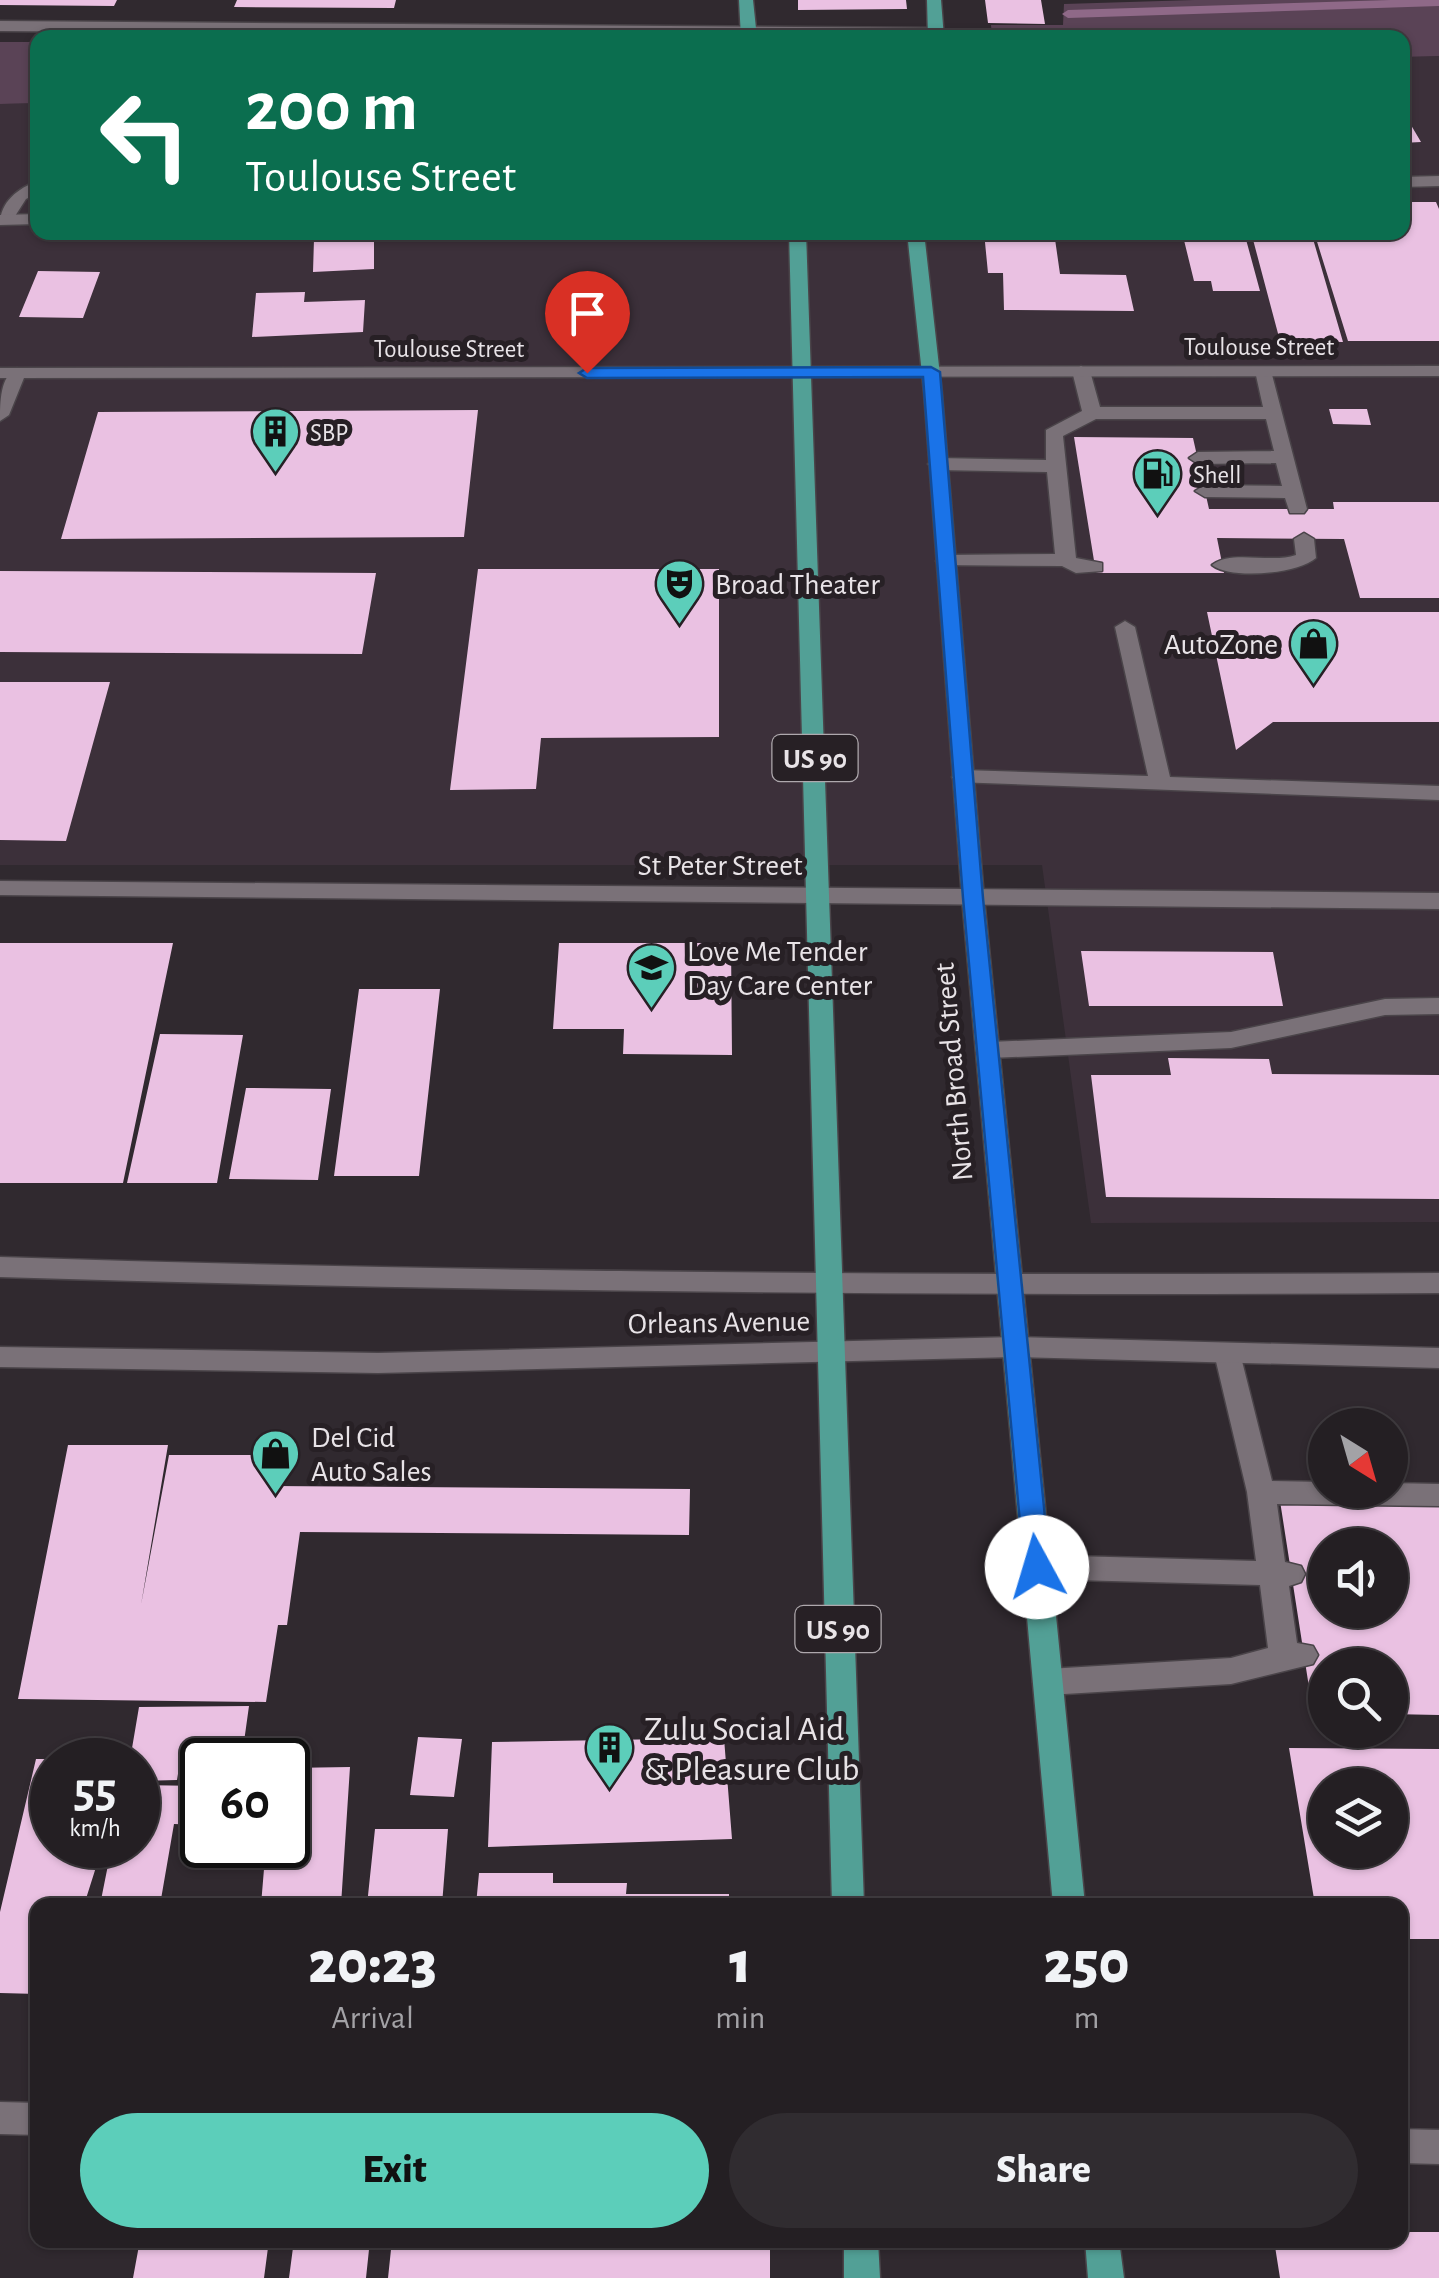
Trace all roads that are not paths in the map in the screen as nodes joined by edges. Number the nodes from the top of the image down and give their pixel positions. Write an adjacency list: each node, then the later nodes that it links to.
1 (746, 0): 5 (main road)
2 (934, 0): 6 (main road)
3 (0, 26): 4 (street)
4 (333, 30)
5 (749, 30)
6 (936, 30)
7 (1439, 181): 8 (street)
8 (1410, 182)
9 (30, 190): 10 (street)
10 (2, 220): 11 (street)
11 (30, 220)
12 (797, 240): 17 (main road, US 90)
13 (916, 240): 18 (main road, North Broad Street)
14 (1439, 370): 16 (street, Toulouse Street)
15 (1081, 371): 16 (street, Toulouse Street); 18 (street, Toulouse Street); 20 (street)
16 (1264, 371): 21 (street)
17 (800, 372): 18 (street, Toulouse Street); 19 (street, Toulouse Street); 41 (main road, US 90)
18 (931, 372): 27 (main road, North Broad Street)
19 (8, 373): 22 (street)
20 (1092, 413): 21 (street); 26 (street)
21 (1274, 413): 24 (street)
22 (0, 416)
23 (1077, 456): 26 (street)
24 (1284, 457): 25 (street); 28 (street)
25 (1198, 458)
26 (1056, 461): 27 (street); 29 (street)
27 (938, 464): 32 (main road, North Broad Street)
28 (1205, 490)
29 (1060, 492): 30 (street); 33 (street)
30 (1082, 492)
31 (1304, 539): 34 (street)
32 (946, 560): 33 (street); 37 (main road, North Broad Street)
33 (1066, 560): 35 (street)
34 (1222, 566)
35 (1095, 567)
36 (1125, 627): 38 (street)
37 (963, 777): 38 (street); 42 (main road, North Broad Street)
38 (1161, 784): 39 (street)
39 (1439, 794)
40 (0, 888): 41 (street, St Peter Street)
41 (820, 896): 42 (street, St Peter Street); 47 (main road, US 90)
42 (973, 898): 43 (street, St Peter Street); 45 (main road, North Broad Street)
43 (1439, 901)
44 (1439, 1006): 45 (street)
45 (990, 1050): 49 (main road, North Broad Street)
46 (0, 1267): 47 (street, Orleans Avenue)
47 (826, 1283): 49 (street, Orleans Avenue); 51 (main road, US 90)
48 (1439, 1284): 49 (street, Orleans Avenue)
49 (1010, 1286): 50 (main road, North Broad Street)
50 (1015, 1346): 51 (street, Orleans Avenue); 52 (street, Orleans Avenue); 57 (main road, North Broad Street)
51 (828, 1353): 53 (street, Orleans Avenue); 60 (main road, US 90)
52 (1227, 1353): 54 (street, Orleans Avenue); 55 (street)
53 (0, 1356)
54 (1439, 1358)
55 (1261, 1492): 56 (street); 58 (street)
56 (1439, 1495)
57 (1037, 1567): 58 (street); 59 (main road, North Broad Street)
58 (1281, 1574): 59 (street)
59 (1048, 1682): 61 (main road, North Broad Street)
60 (848, 1898)
61 (1069, 1898)
62 (0, 2118): 63 (street)
63 (30, 2119)
64 (1408, 2146): 65 (street)
65 (1439, 2147)
66 (861, 2248): 68 (main road)
67 (1103, 2248): 69 (main road)
68 (862, 2278)
69 (1106, 2278)

